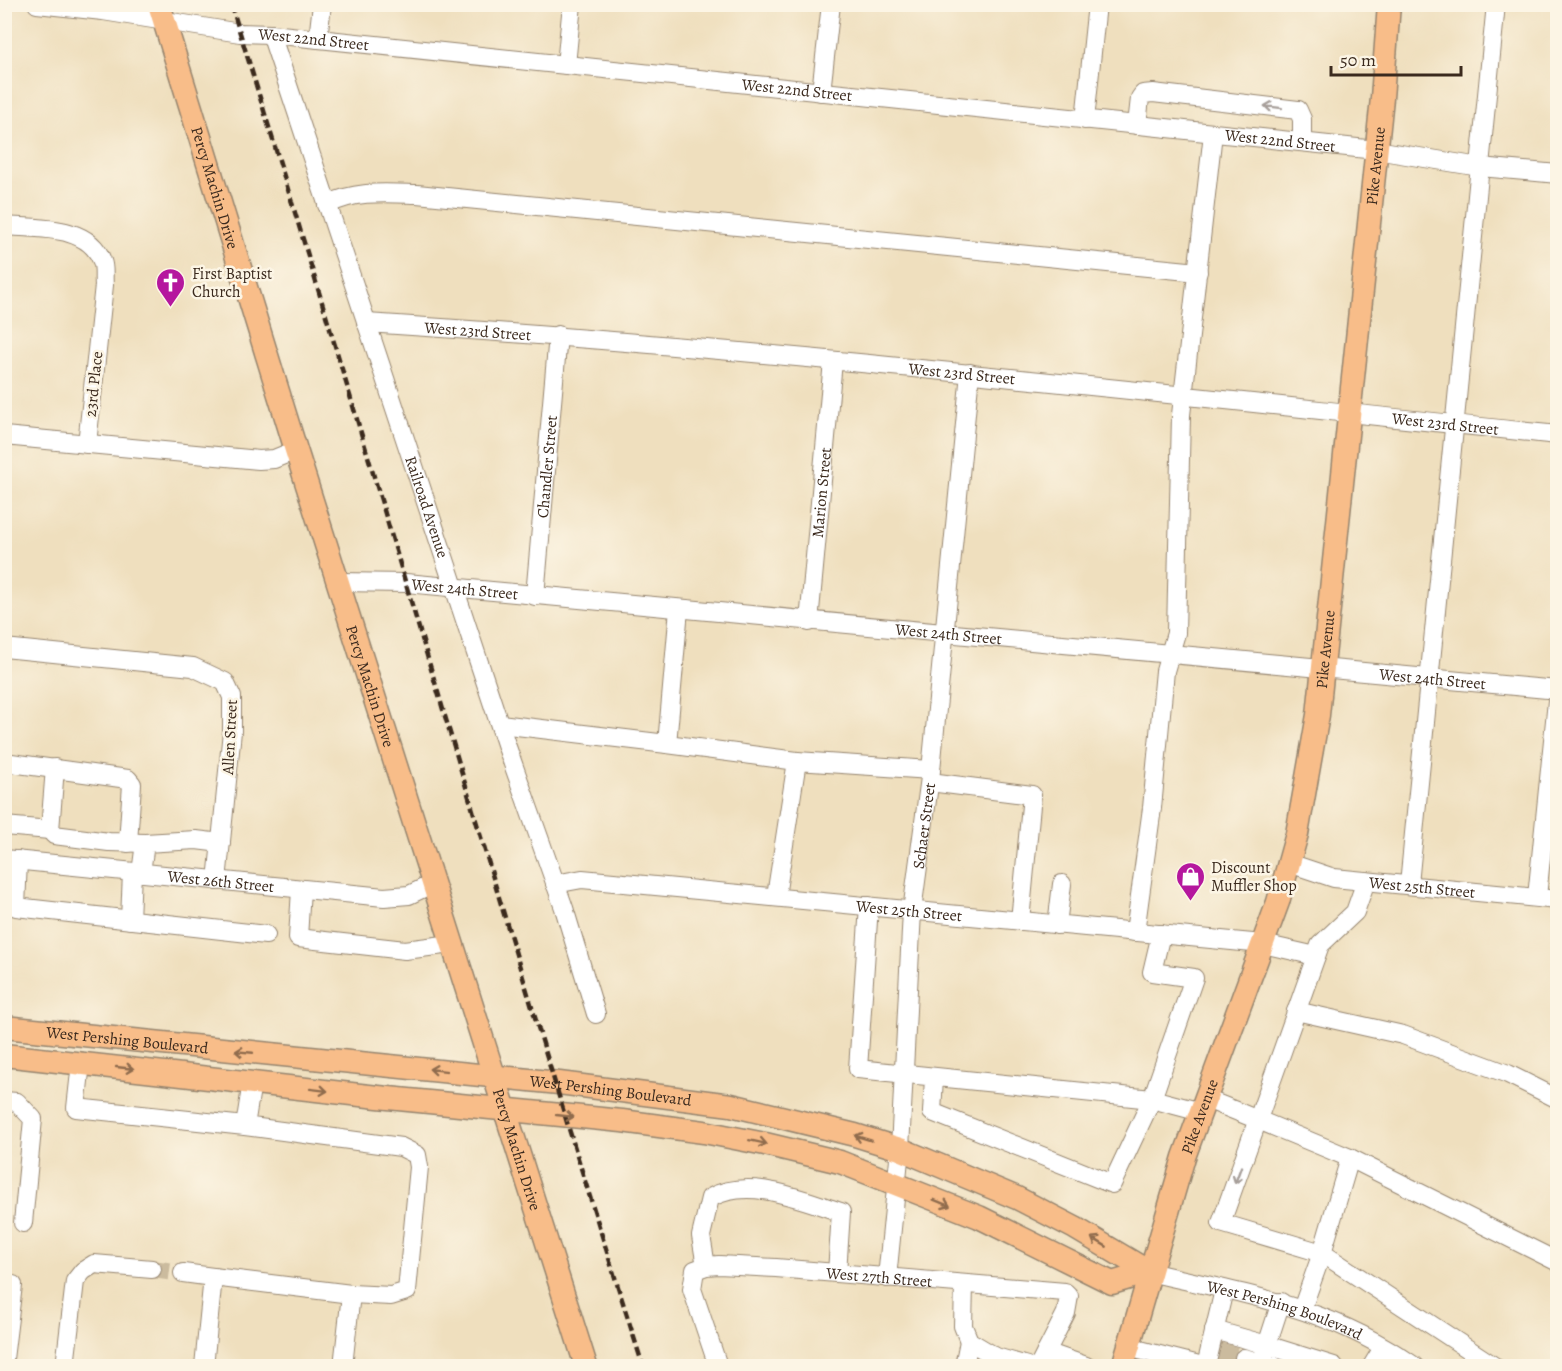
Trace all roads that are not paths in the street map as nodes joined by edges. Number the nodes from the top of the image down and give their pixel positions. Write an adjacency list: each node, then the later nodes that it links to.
1 (38, 4): 8 (street, West 22nd Street)
2 (322, 4): 10 (street)
3 (572, 4): 11 (street)
4 (831, 4): 12 (street)
5 (1097, 4): 13 (street)
6 (1389, 4): 17 (main road, Pike Avenue)
7 (1496, 4): 18 (street)
8 (162, 14): 9 (street, West 22nd Street); 33 (main road, Percy Machin Drive)
9 (272, 34): 10 (street, West 22nd Street); 20 (street, Railroad Avenue)
10 (318, 39): 11 (street, West 22nd Street)
11 (566, 65): 12 (street, West 22nd Street)
12 (822, 92): 13 (street, West 22nd Street)
13 (1085, 120): 14 (street, West 22nd Street)
14 (1137, 125): 15 (street, West 22nd Street); 16 (street, one-way to 14)
15 (1213, 133): 16 (street, West 22nd Street); 22 (street)
16 (1302, 142): 17 (street, West 22nd Street)
17 (1377, 150): 18 (street, West 22nd Street); 28 (main road, Pike Avenue)
18 (1480, 166): 19 (street, West 22nd Street); 29 (street)
19 (1557, 174)
20 (327, 205): 22 (street); 23 (street, Railroad Avenue)
21 (4, 226): 32 (street, 23rd Place)
22 (1198, 272): 27 (street)
23 (366, 323): 24 (street, West 23rd Street); 35 (street, Railroad Avenue)
24 (558, 335): 25 (street, West 23rd Street); 36 (street, Chandler Street)
25 (833, 361): 26 (street, West 23rd Street); 38 (street, Marion Street)
26 (970, 373): 27 (street, West 23rd Street); 39 (street, Schaer Street)
27 (1184, 394): 28 (street, West 23rd Street); 41 (street)
28 (1348, 414): 29 (street, West 23rd Street); 42 (main road, Pike Avenue)
29 (1454, 424): 30 (street, West 23rd Street); 43 (street)
30 (1557, 435)
31 (4, 436): 32 (street)
32 (87, 444): 33 (street)
33 (297, 450): 34 (main road, Percy Machin Drive)
34 (339, 582): 35 (street, West 24th Street); 64 (main road, Percy Machin Drive)
35 (454, 588): 36 (street, West 24th Street); 45 (street, Railroad Avenue)
36 (535, 596): 37 (street, West 24th Street)
37 (679, 609): 38 (street, West 24th Street); 46 (street)
38 (808, 622): 39 (street, West 24th Street)
39 (943, 634): 41 (street, West 24th Street); 50 (street, Schaer Street)
40 (4, 648): 56 (street, Allen Street)
41 (1169, 655): 42 (street, West 24th Street); 77 (street)
42 (1323, 667): 43 (street, West 24th Street); 58 (main road, Pike Avenue)
43 (1429, 678): 44 (street, West 24th Street); 67 (street)
44 (1557, 691): 70 (street)
45 (500, 724): 46 (street); 65 (street, Railroad Avenue)
46 (666, 744): 47 (street)
47 (797, 761): 50 (street); 69 (street)
48 (4, 762): 49 (street)
49 (55, 768): 53 (street); 55 (street)
50 (931, 776): 73 (street, Schaer Street); 75 (street)
51 (4, 826): 52 (street)
52 (28, 829): 53 (street); 57 (street)
53 (55, 833): 54 (street); 59 (street)
54 (110, 842): 55 (street); 60 (street)
55 (137, 843): 56 (street); 61 (street)
56 (221, 843): 63 (street, Allen Street)
57 (18, 860): 59 (street, West 26th Street); 74 (street)
58 (1289, 863): 62 (street, West 25th Street); 81 (main road, Pike Avenue)
59 (58, 864): 60 (street, West 26th Street)
60 (106, 869): 61 (street, West 26th Street)
61 (137, 872): 63 (street, West 26th Street); 74 (street)
62 (1366, 880): 67 (street, West 25th Street); 82 (street)
63 (217, 881): 68 (street, West 26th Street)
64 (434, 883): 68 (street, West 26th Street); 80 (main road, Percy Machin Drive)
65 (555, 884): 69 (street, West 25th Street); 84 (street, Railroad Avenue)
66 (1062, 884): 76 (street)
67 (1408, 884): 70 (street, West 25th Street)
68 (301, 889): 80 (street)
69 (776, 896): 72 (street, West 25th Street)
70 (1537, 897): 71 (street, West 25th Street)
71 (1557, 900)
72 (869, 906): 73 (street, West 25th Street); 88 (street)
73 (912, 911): 75 (street, West 25th Street); 88 (street, Schaer Street)
74 (130, 920): 79 (street)
75 (1020, 921): 76 (street, West 25th Street)
76 (1057, 924): 77 (street, West 25th Street)
77 (1135, 932): 78 (street, West 25th Street)
78 (1161, 934): 81 (street, West 25th Street); 92 (street)
79 (266, 935)
80 (452, 944): 89 (main road, Percy Machin Drive)
81 (1263, 944): 82 (street, West 25th Street); 95 (main road, Pike Avenue)
82 (1316, 956): 83 (street)
83 (1296, 1011): 93 (street); 97 (street)
84 (596, 1014)
85 (4, 1027): 89 (main road, West Pershing Boulevard, one-way to 85)
86 (4, 1055): 87 (main road, West Pershing Boulevard)
87 (81, 1063): 91 (main road, West Pershing Boulevard, one-way to 91); 98 (street)
88 (904, 1076): 90 (street); 99 (street, Schaer Street)
89 (496, 1077): 96 (main road, Percy Machin Drive); 99 (main road, West Pershing Boulevard, one-way to 89)
90 (934, 1078): 92 (street); 92 (street)
91 (252, 1082): 96 (main road, West Pershing Boulevard, one-way to 96); 98 (street)
92 (1152, 1099): 95 (street)
93 (1557, 1099)
94 (4, 1101): 102 (street)
95 (1203, 1105): 97 (street); 107 (main road, Pike Avenue)
96 (506, 1110): 101 (main road, West Pershing Boulevard, one-way to 101); 133 (main road, Percy Machin Drive)
97 (1257, 1120): 100 (street); 103 (street, one-way to 103)
98 (245, 1126): 115 (street)
99 (900, 1149): 101 (street, Schaer Street); 107 (main road, West Pershing Boulevard, one-way to 99)
100 (1350, 1158): 103 (street); 104 (street)
101 (896, 1184): 107 (main road, West Pershing Boulevard, one-way to 107); 111 (street, Schaer Street)
102 (23, 1223)
103 (1322, 1253): 117 (street); 141 (street)
104 (1557, 1262)
105 (152, 1269): 130 (street)
106 (699, 1271): 109 (street, West 27th Street); 109 (street); 134 (street)
107 (1149, 1272): 114 (street, West Pershing Boulevard); 122 (main road, Pike Avenue)
108 (183, 1273): 110 (street)
109 (837, 1273): 111 (street, West 27th Street)
110 (213, 1277): 115 (street); 131 (street)
111 (887, 1278): 113 (street, West 27th Street)
112 (4, 1284): 124 (street)
113 (964, 1284): 119 (street); 125 (street, West 27th Street)
114 (1224, 1290): 116 (street, West Pershing Boulevard); 118 (street)
115 (351, 1294): 132 (street)
116 (1281, 1302): 117 (street, West Pershing Boulevard); 120 (street)
117 (1302, 1309): 121 (street, West Pershing Boulevard)
118 (1214, 1329): 120 (street); 123 (street)
119 (969, 1341): 135 (street); 136 (street)
120 (1267, 1345): 126 (street); 129 (street)
121 (1383, 1348): 139 (street); 140 (street, West Pershing Boulevard)
122 (1126, 1357): 128 (street)
123 (1209, 1358): 128 (street)
124 (4, 1359)
125 (1043, 1359): 127 (street)
126 (1260, 1362)
127 (1064, 1363): 137 (street)
128 (1177, 1363)
129 (1312, 1363): 138 (street)
130 (65, 1366)
131 (204, 1366)
132 (343, 1366)
133 (586, 1366)
134 (718, 1366)
135 (964, 1366)
136 (1027, 1366)
137 (1086, 1366)
138 (1334, 1366)
139 (1372, 1366)
140 (1414, 1366)
141 (1494, 1366)

